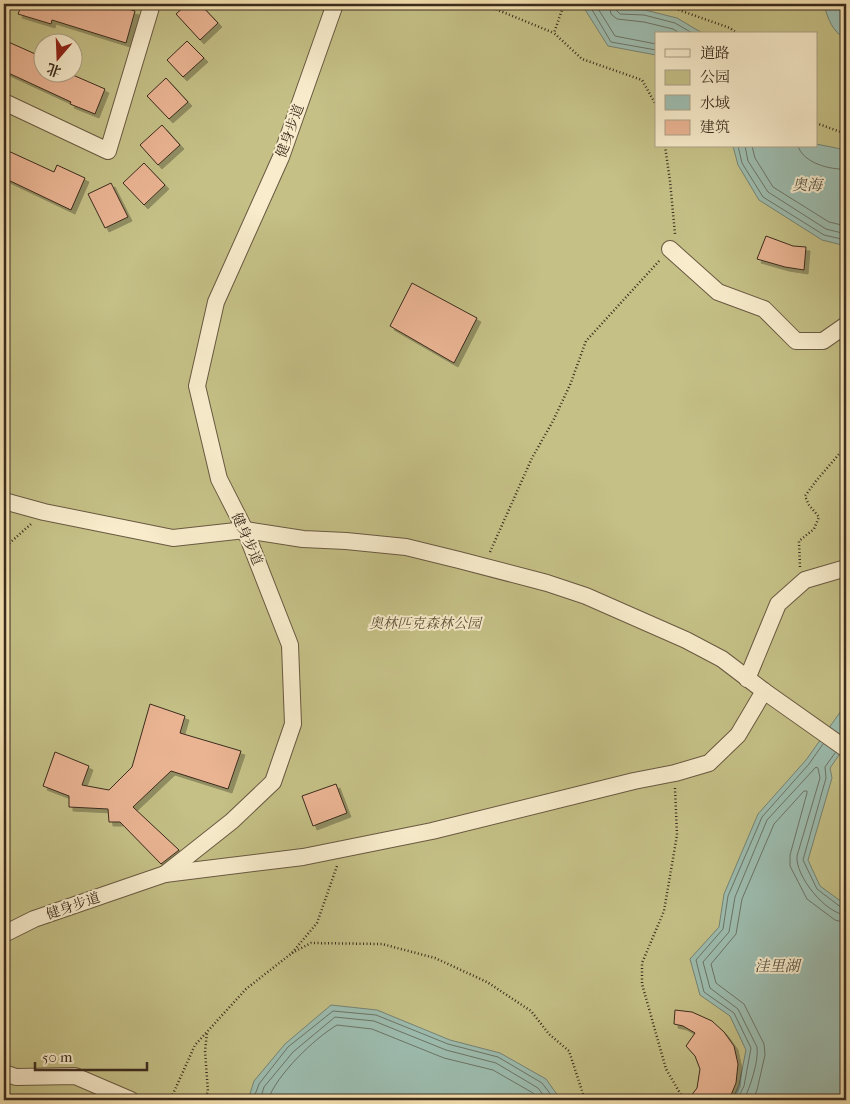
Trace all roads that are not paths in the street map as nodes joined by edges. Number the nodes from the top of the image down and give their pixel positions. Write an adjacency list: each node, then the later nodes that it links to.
1 (152, 4): 3 (street)
2 (335, 4): 7 (street, 健身步道)
3 (4, 102)
4 (670, 249): 5 (street)
5 (846, 325)
6 (4, 501): 7 (street)
7 (245, 530): 9 (street); 12 (street, 健身步道)
8 (846, 568): 9 (street)
9 (747, 679): 10 (street)
10 (764, 691): 11 (street); 12 (street)
11 (846, 749)
12 (165, 874): 13 (street, 健身步道)
13 (4, 934)
14 (4, 1074): 15 (street)
15 (131, 1100)

